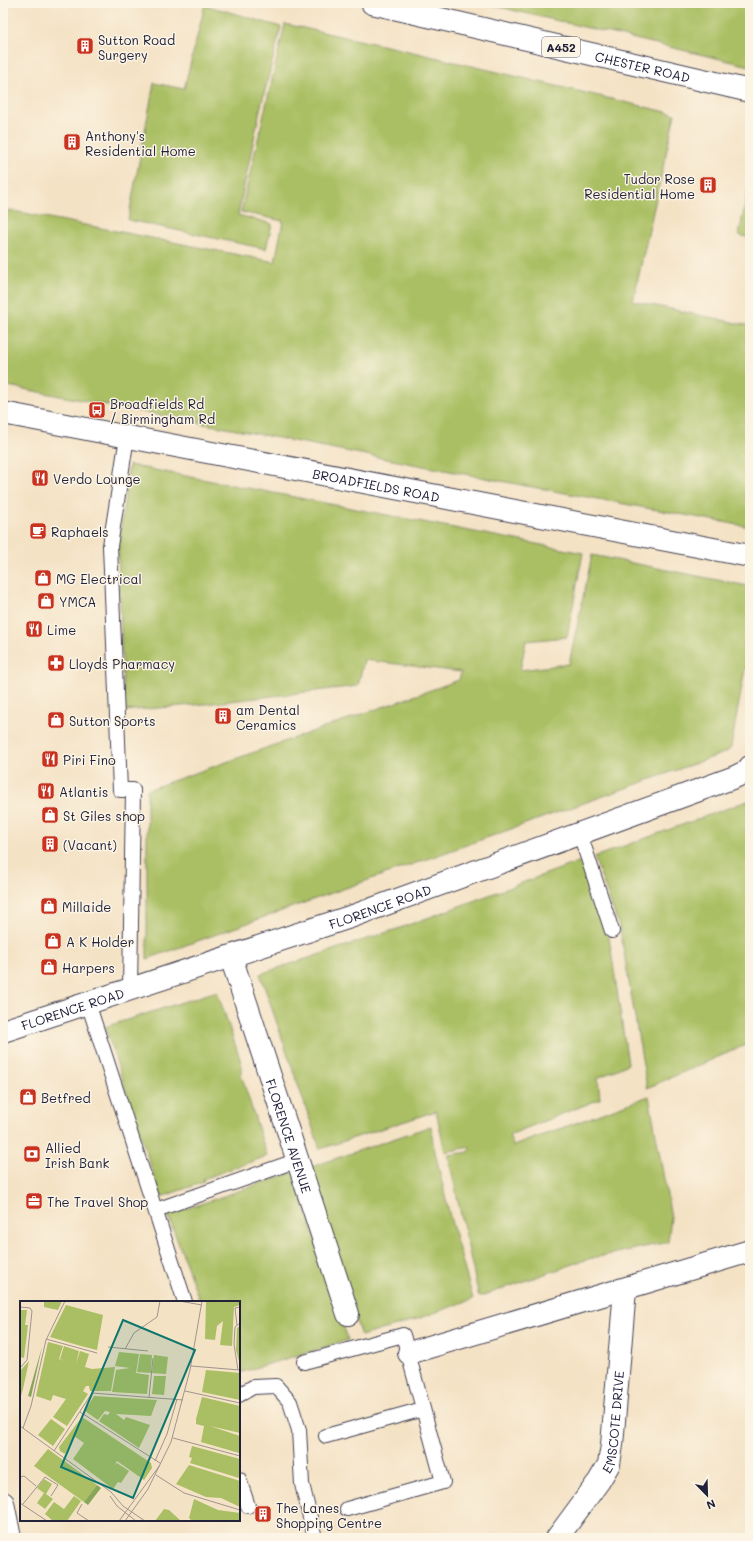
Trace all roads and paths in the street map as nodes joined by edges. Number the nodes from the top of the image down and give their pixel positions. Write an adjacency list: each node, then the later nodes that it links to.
1 (372, 3): 2 (main road, CHESTER ROAD / A452)
2 (750, 91)
3 (3, 413): 4 (main road, BROADFIELDS ROAD)
4 (127, 437): 5 (main road, BROADFIELDS ROAD); 10 (lane)
5 (750, 556)
6 (750, 767): 7 (main road, FLORENCE ROAD)
7 (580, 834): 8 (lane); 9 (main road, FLORENCE ROAD)
8 (612, 931)
9 (230, 957): 10 (main road, FLORENCE ROAD); 13 (main road, FLORENCE AVENUE)
10 (130, 990): 11 (main road, FLORENCE ROAD)
11 (88, 1003): 12 (main road, FLORENCE ROAD); 14 (lane)
12 (3, 1031)
13 (298, 1160): 14 (lane); 18 (main road, FLORENCE AVENUE)
14 (156, 1210): 17 (lane)
15 (750, 1251): 16 (main road)
16 (625, 1289): 19 (main road); 30 (main road, EMSCOTE DRIVE)
17 (184, 1301)
18 (348, 1314)
19 (409, 1353): 20 (lane); 22 (lane)
20 (304, 1362)
21 (240, 1394): 29 (lane)
22 (424, 1409): 23 (lane); 27 (lane)
23 (326, 1436)
24 (240, 1482): 26 (lane)
25 (3, 1503): 28 (main road)
26 (248, 1506)
27 (348, 1509)
28 (10, 1538)
29 (315, 1538)
30 (557, 1538)

